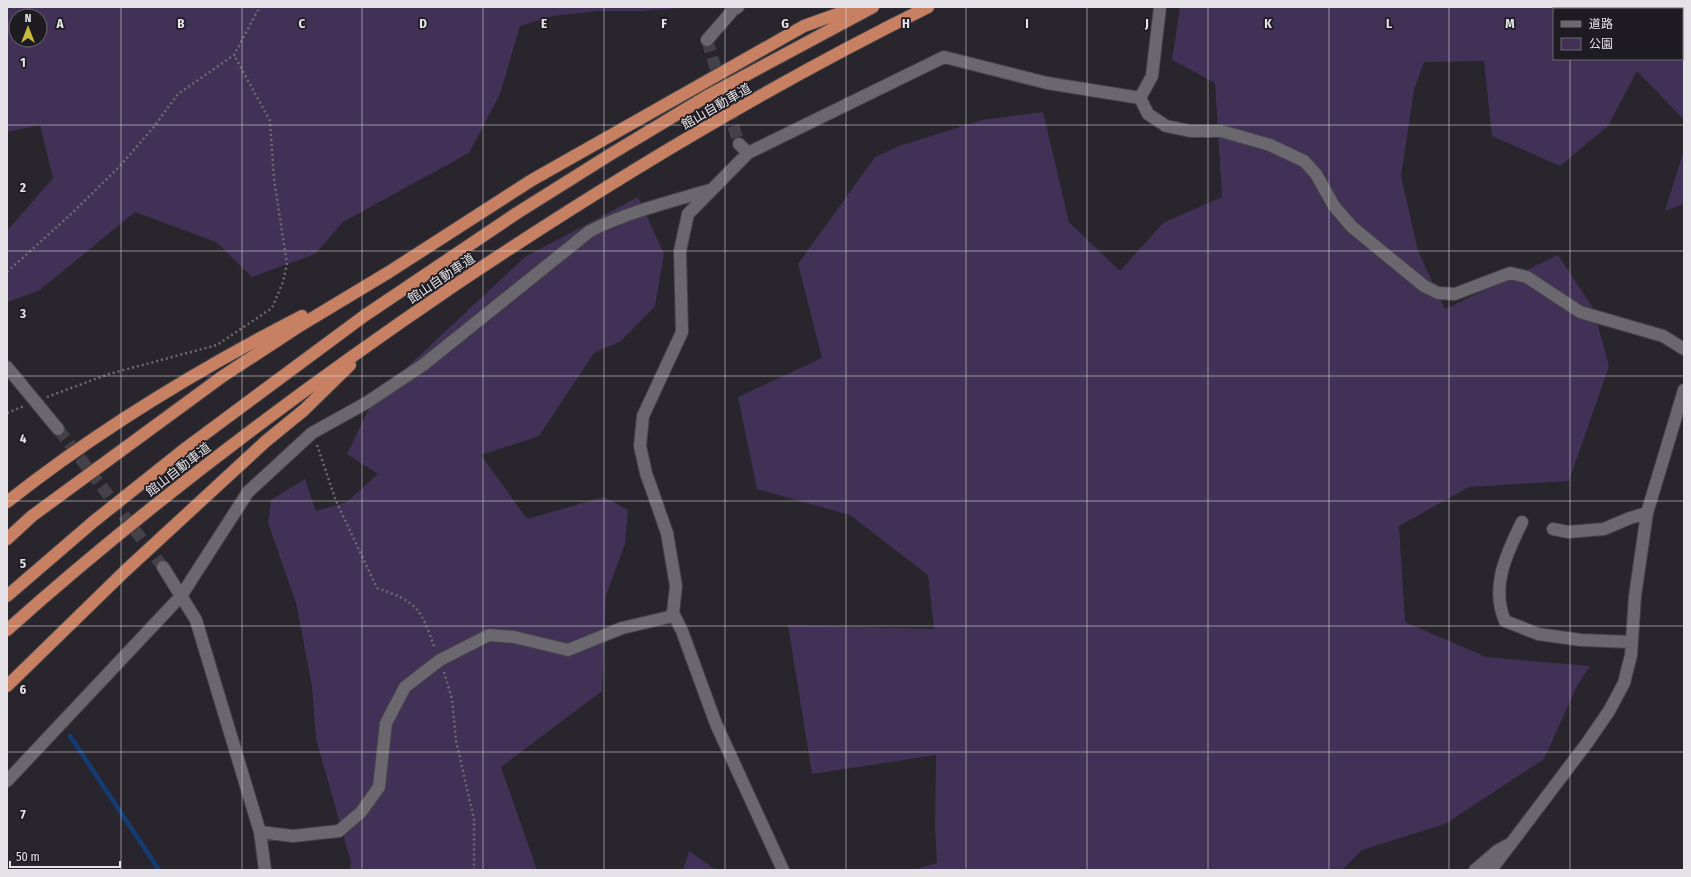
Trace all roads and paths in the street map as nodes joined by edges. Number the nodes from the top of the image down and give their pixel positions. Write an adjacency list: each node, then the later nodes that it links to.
1 (258, 7): 8 (path)
2 (738, 7): 7 (street)
3 (856, 7): 14 (highway)
4 (873, 7): 29 (highway, 館山自動車道)
5 (928, 7): 15 (highway, 館山自動車道)
6 (1160, 7): 9 (street)
7 (707, 40)
8 (234, 55): 13 (path); 19 (path)
9 (1140, 98): 11 (street); 16 (street)
10 (739, 144): 11 (street)
11 (748, 153): 12 (street)
12 (711, 190): 22 (street); 31 (street)
13 (7, 272)
14 (390, 272): 23 (highway); 27 (highway)
15 (380, 336): 32 (highway, 館山自動車道); 35 (highway)
16 (1684, 349)
17 (7, 367): 19 (street)
18 (1684, 390): 24 (street)
19 (35, 402): 20 (path); 21 (street)
20 (7, 413)
21 (58, 430)
22 (312, 433): 30 (street); 34 (path)
23 (7, 502)
24 (1647, 513): 26 (street); 33 (street)
25 (1522, 522): 33 (street)
26 (1553, 529)
27 (7, 539)
28 (163, 567): 30 (street)
29 (7, 596)
30 (181, 596): 36 (street); 37 (street)
31 (673, 613): 34 (street); 41 (street)
32 (7, 630)
33 (1632, 642): 38 (street)
34 (440, 660): 37 (street); 40 (path)
35 (7, 686)
36 (7, 781)
37 (260, 832): 39 (street)
38 (1514, 842): 42 (street); 43 (street)
39 (266, 870)
40 (474, 870)
41 (784, 870)
42 (1475, 870)
43 (1491, 870)

